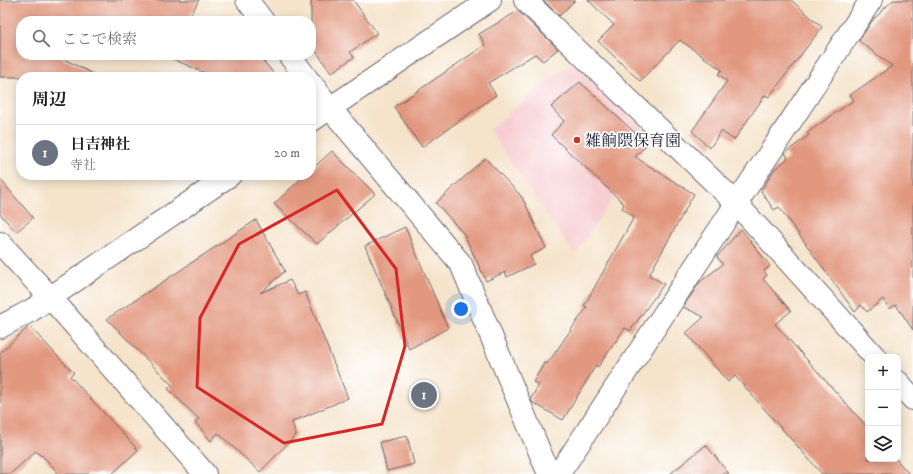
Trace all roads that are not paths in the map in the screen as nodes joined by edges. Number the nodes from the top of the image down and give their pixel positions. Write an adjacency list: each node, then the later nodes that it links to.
1 (247, 0): 5 (street)
2 (490, 0): 9 (street)
3 (525, 0): 12 (street)
4 (871, 0): 12 (street)
5 (259, 16)
6 (293, 60): 7 (street)
7 (302, 72)
8 (316, 90): 9 (street)
9 (330, 108): 10 (street); 20 (street)
10 (316, 118)
11 (223, 180): 14 (street)
12 (736, 203): 16 (street); 21 (street)
13 (0, 243): 14 (street)
14 (50, 297): 15 (street); 19 (street)
15 (0, 327)
16 (872, 354)
17 (901, 385): 18 (street)
18 (913, 399)
19 (205, 474)
20 (549, 474)
21 (558, 474)

